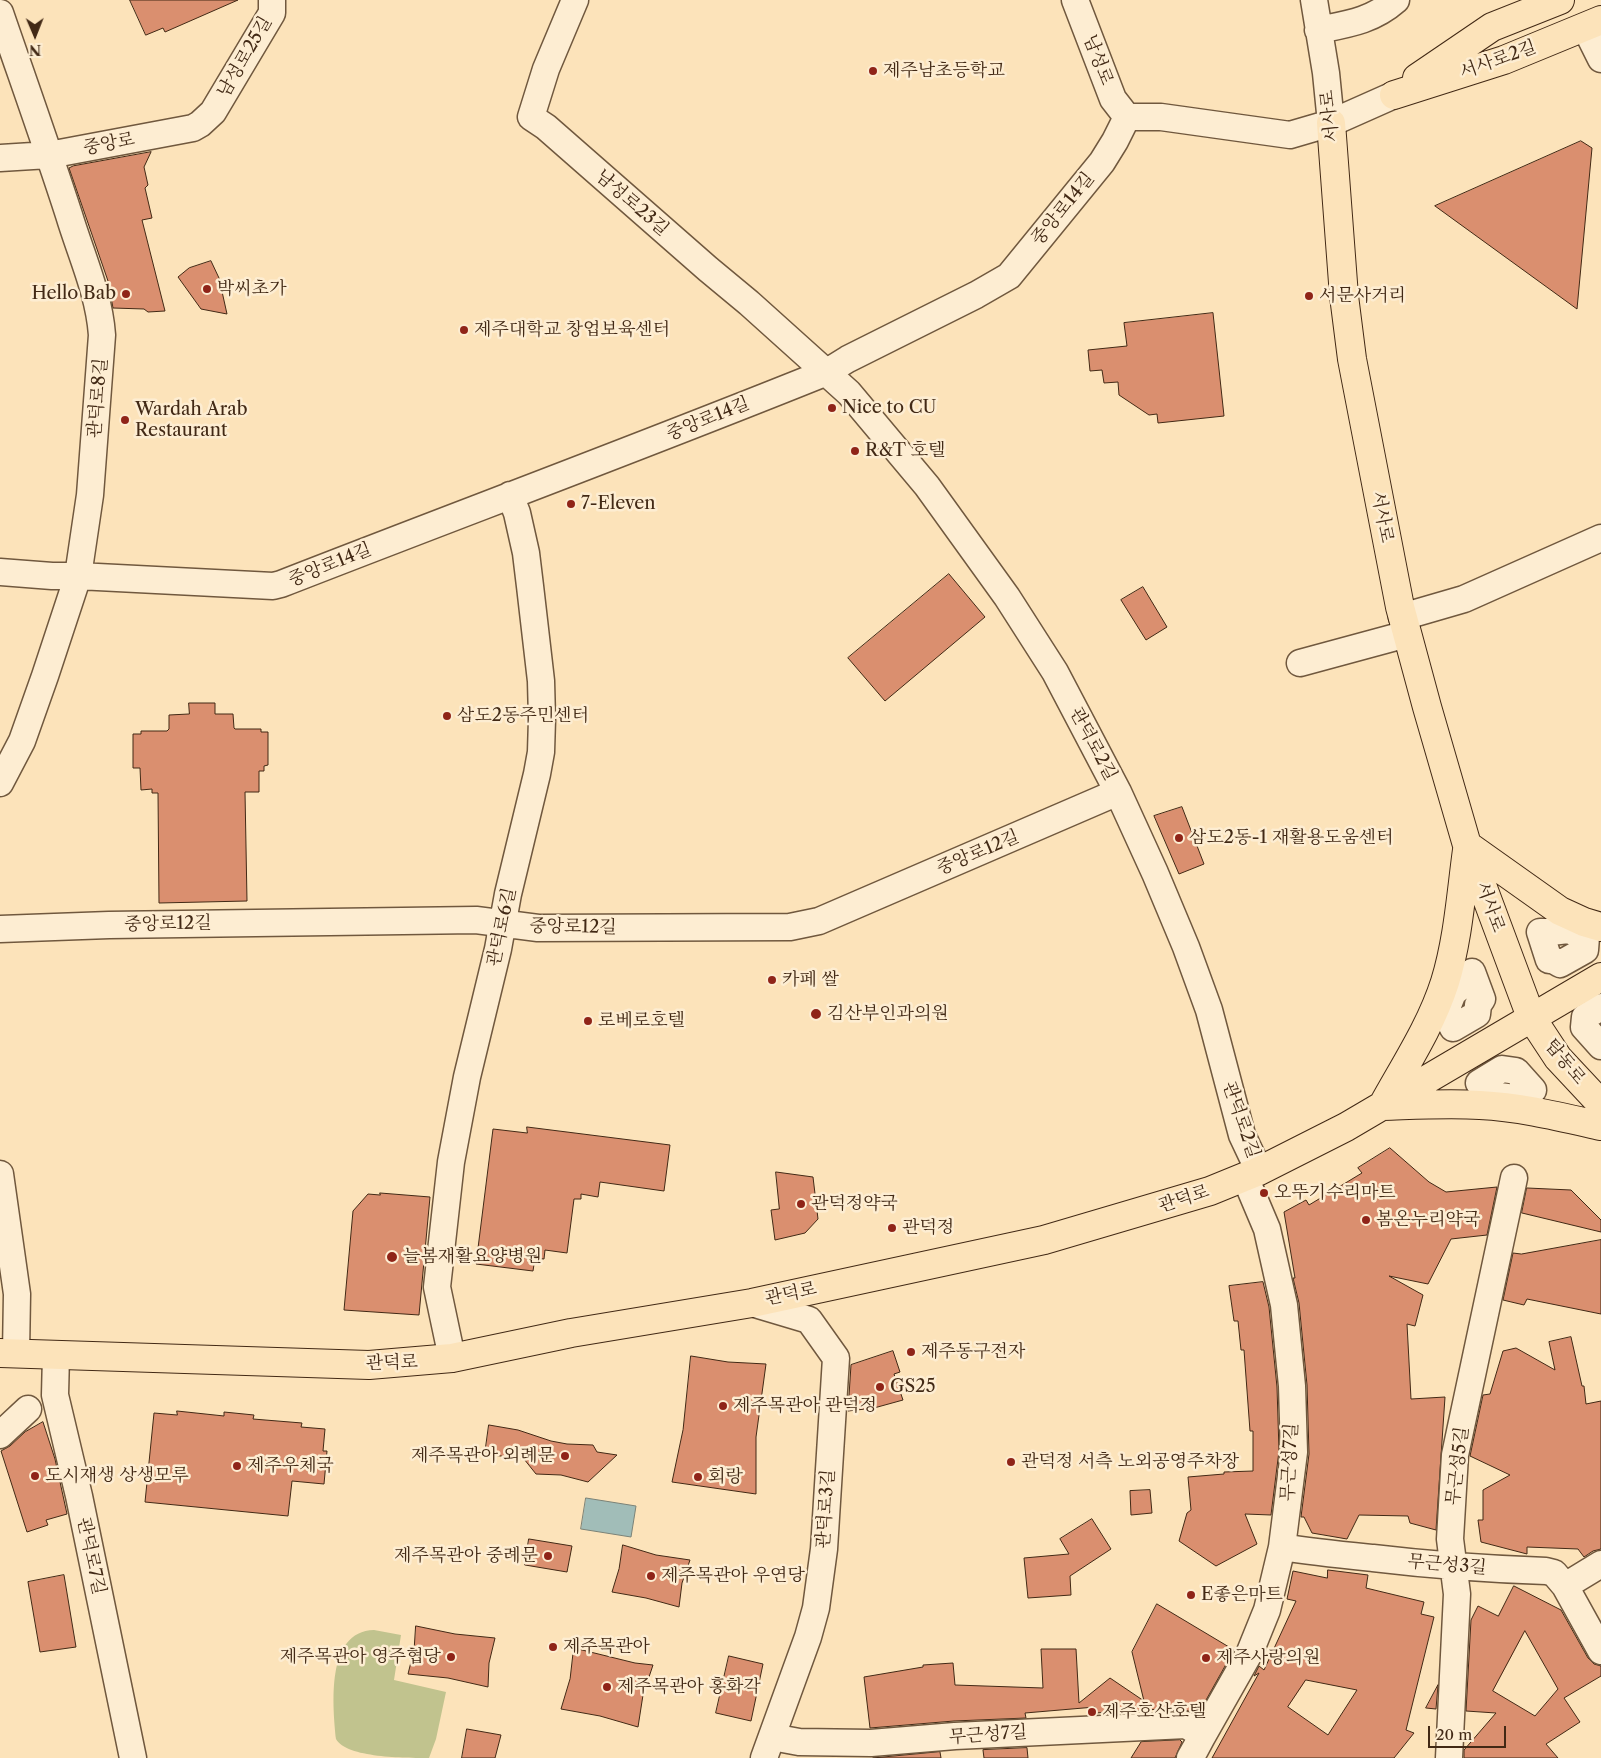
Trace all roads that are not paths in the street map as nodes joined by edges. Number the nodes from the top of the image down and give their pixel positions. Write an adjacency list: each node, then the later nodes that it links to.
1 (272, 0): 12 (street, 남성로25길)
2 (575, 0): 17 (street, 남성로23길)
3 (1075, 0): 13 (street, 남성로)
4 (1314, 0): 9 (street, 서사로)
5 (1396, 0): 9 (street)
6 (1560, 0): 11 (main road, 서사로2길)
7 (0, 13): 15 (street, 관덕로8길)
8 (1593, 23): 10 (street); 11 (main road, 서사로2길)
9 (1318, 30): 14 (street, 서사로)
10 (1601, 59)
11 (1394, 95): 14 (street, 서사로2길)
12 (212, 112): 15 (street, 중앙로)
13 (1127, 117): 14 (street); 17 (street, 중앙로14길)
14 (1331, 123): 22 (main road, 서사로)
15 (49, 154): 16 (street, 중앙로); 21 (street, 관덕로8길)
16 (0, 158)
17 (827, 372): 18 (street, 중앙로14길); 25 (street, 관덕로2길)
18 (510, 495): 21 (street, 중앙로14길); 27 (street, 관덕로6길)
19 (1601, 538): 22 (street)
20 (0, 572): 21 (street, 중앙로14길)
21 (78, 576): 24 (street, 관덕로8길)
22 (1405, 626): 23 (street); 26 (main road, 서사로)
23 (1300, 663)
24 (0, 784)
25 (1118, 792): 27 (street, 중앙로12길); 38 (street, 관덕로2길)
26 (1467, 845): 28 (main road); 32 (main road, 서사로); 35 (main road)
27 (502, 923): 29 (street, 중앙로12길); 43 (street, 관덕로6길)
28 (1601, 927)
29 (0, 928)
30 (1601, 977): 32 (main road, 관덕로)
31 (1601, 1007): 33 (street)
32 (1531, 1017): 34 (main road, 탑동로); 35 (main road, 관덕로)
33 (1601, 1046)
34 (1601, 1104)
35 (1382, 1106): 36 (main road); 38 (main road, 관덕로)
36 (1601, 1126)
37 (0, 1174): 41 (street)
38 (1252, 1174): 40 (main road, 관덕로); 46 (street, 무근성7길)
39 (1514, 1178): 48 (street, 무근성5길)
40 (752, 1303): 43 (main road, 관덕로); 51 (street, 관덕로3길)
41 (8, 1353): 42 (main road, 관덕로)
42 (56, 1355): 43 (main road, 관덕로); 53 (street, 관덕로7길)
43 (452, 1358)
44 (28, 1409): 45 (street)
45 (0, 1435)
46 (1282, 1547): 48 (street, 무근성3길); 52 (street, 무근성7길)
47 (1601, 1564): 49 (street)
48 (1454, 1566): 49 (street, 무근성3길); 54 (street, 무근성5길)
49 (1565, 1586): 50 (street)
50 (1601, 1651)
51 (768, 1748): 52 (street, 무근성7길)
52 (1195, 1751)
53 (133, 1758)
54 (1449, 1758)

